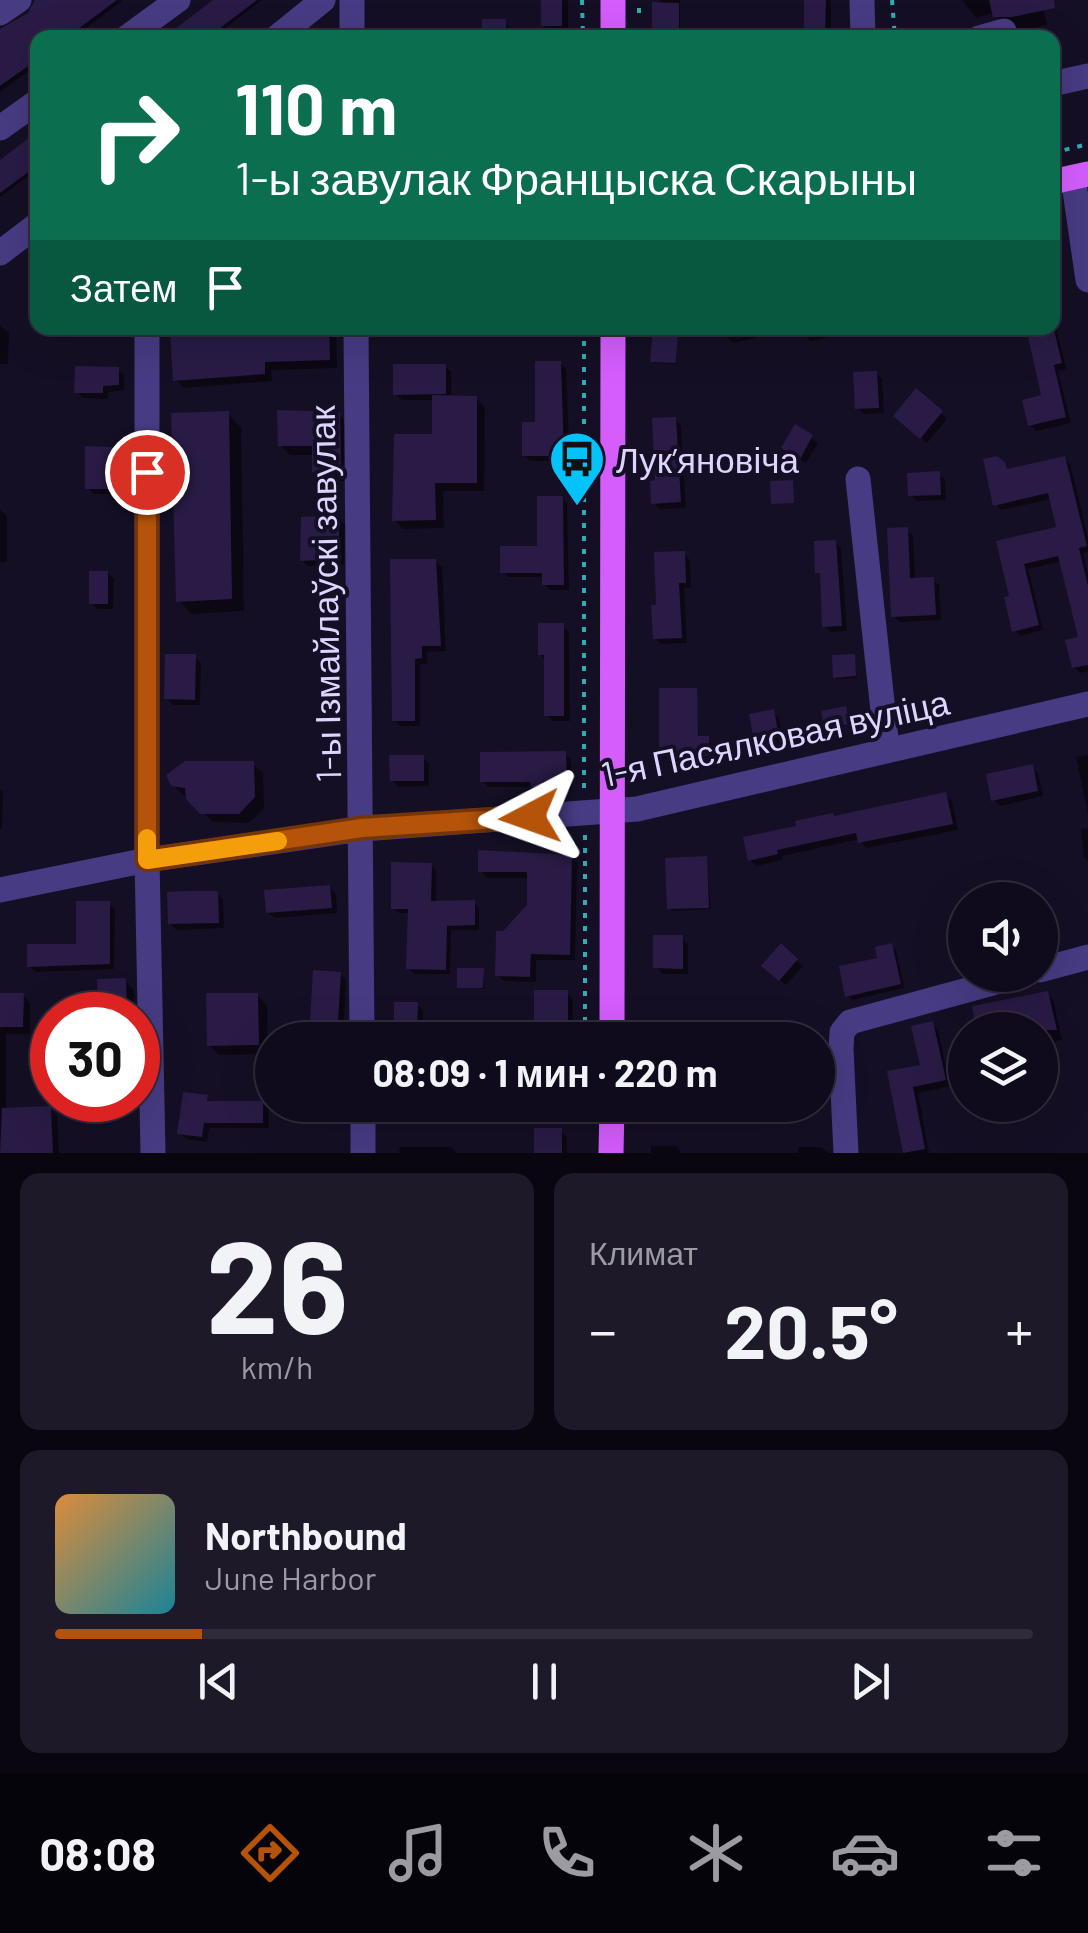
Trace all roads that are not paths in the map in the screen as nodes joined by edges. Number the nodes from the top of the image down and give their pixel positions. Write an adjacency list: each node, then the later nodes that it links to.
1 (19, 0): 7 (street)
2 (178, 0): 8 (street)
3 (323, 0): 9 (street)
4 (352, 0): 10 (street)
5 (613, 0): 11 (main road)
6 (862, 0): 12 (street)
7 (0, 13)
8 (137, 30)
9 (286, 30)
10 (352, 30)
11 (613, 30)
12 (862, 30)
13 (1088, 76): 14 (street)
14 (1060, 82)
15 (30, 107): 16 (street)
16 (0, 128)
17 (1071, 178): 20 (street)
18 (30, 230): 19 (street)
19 (0, 253)
20 (1088, 280)
21 (147, 335): 29 (street)
22 (356, 335): 28 (street, 1-ы Ізмайлаўскі завулак)
23 (613, 335): 27 (main road)
24 (858, 478): 26 (street)
25 (1088, 704): 26 (street, 1-я Пасялковая вуліца)
26 (887, 748): 27 (street, 1-я Пасялковая вуліца)
27 (612, 812): 28 (street, 1-я Пасялковая вуліца); 35 (main road)
28 (362, 828): 29 (street, 1-я Пасялковая вуліца); 34 (street, 1-ы Ізмайлаўскі завулак)
29 (147, 860): 30 (street, 1-я Пасялковая вуліца); 38 (street)
30 (0, 890)
31 (1088, 957): 32 (street)
32 (1058, 965)
33 (960, 992): 41 (street)
34 (362, 1022)
35 (612, 1022)
36 (362, 1122): 39 (street)
37 (612, 1122): 40 (main road)
38 (153, 1153)
39 (363, 1153)
40 (612, 1153)
41 (846, 1153)

